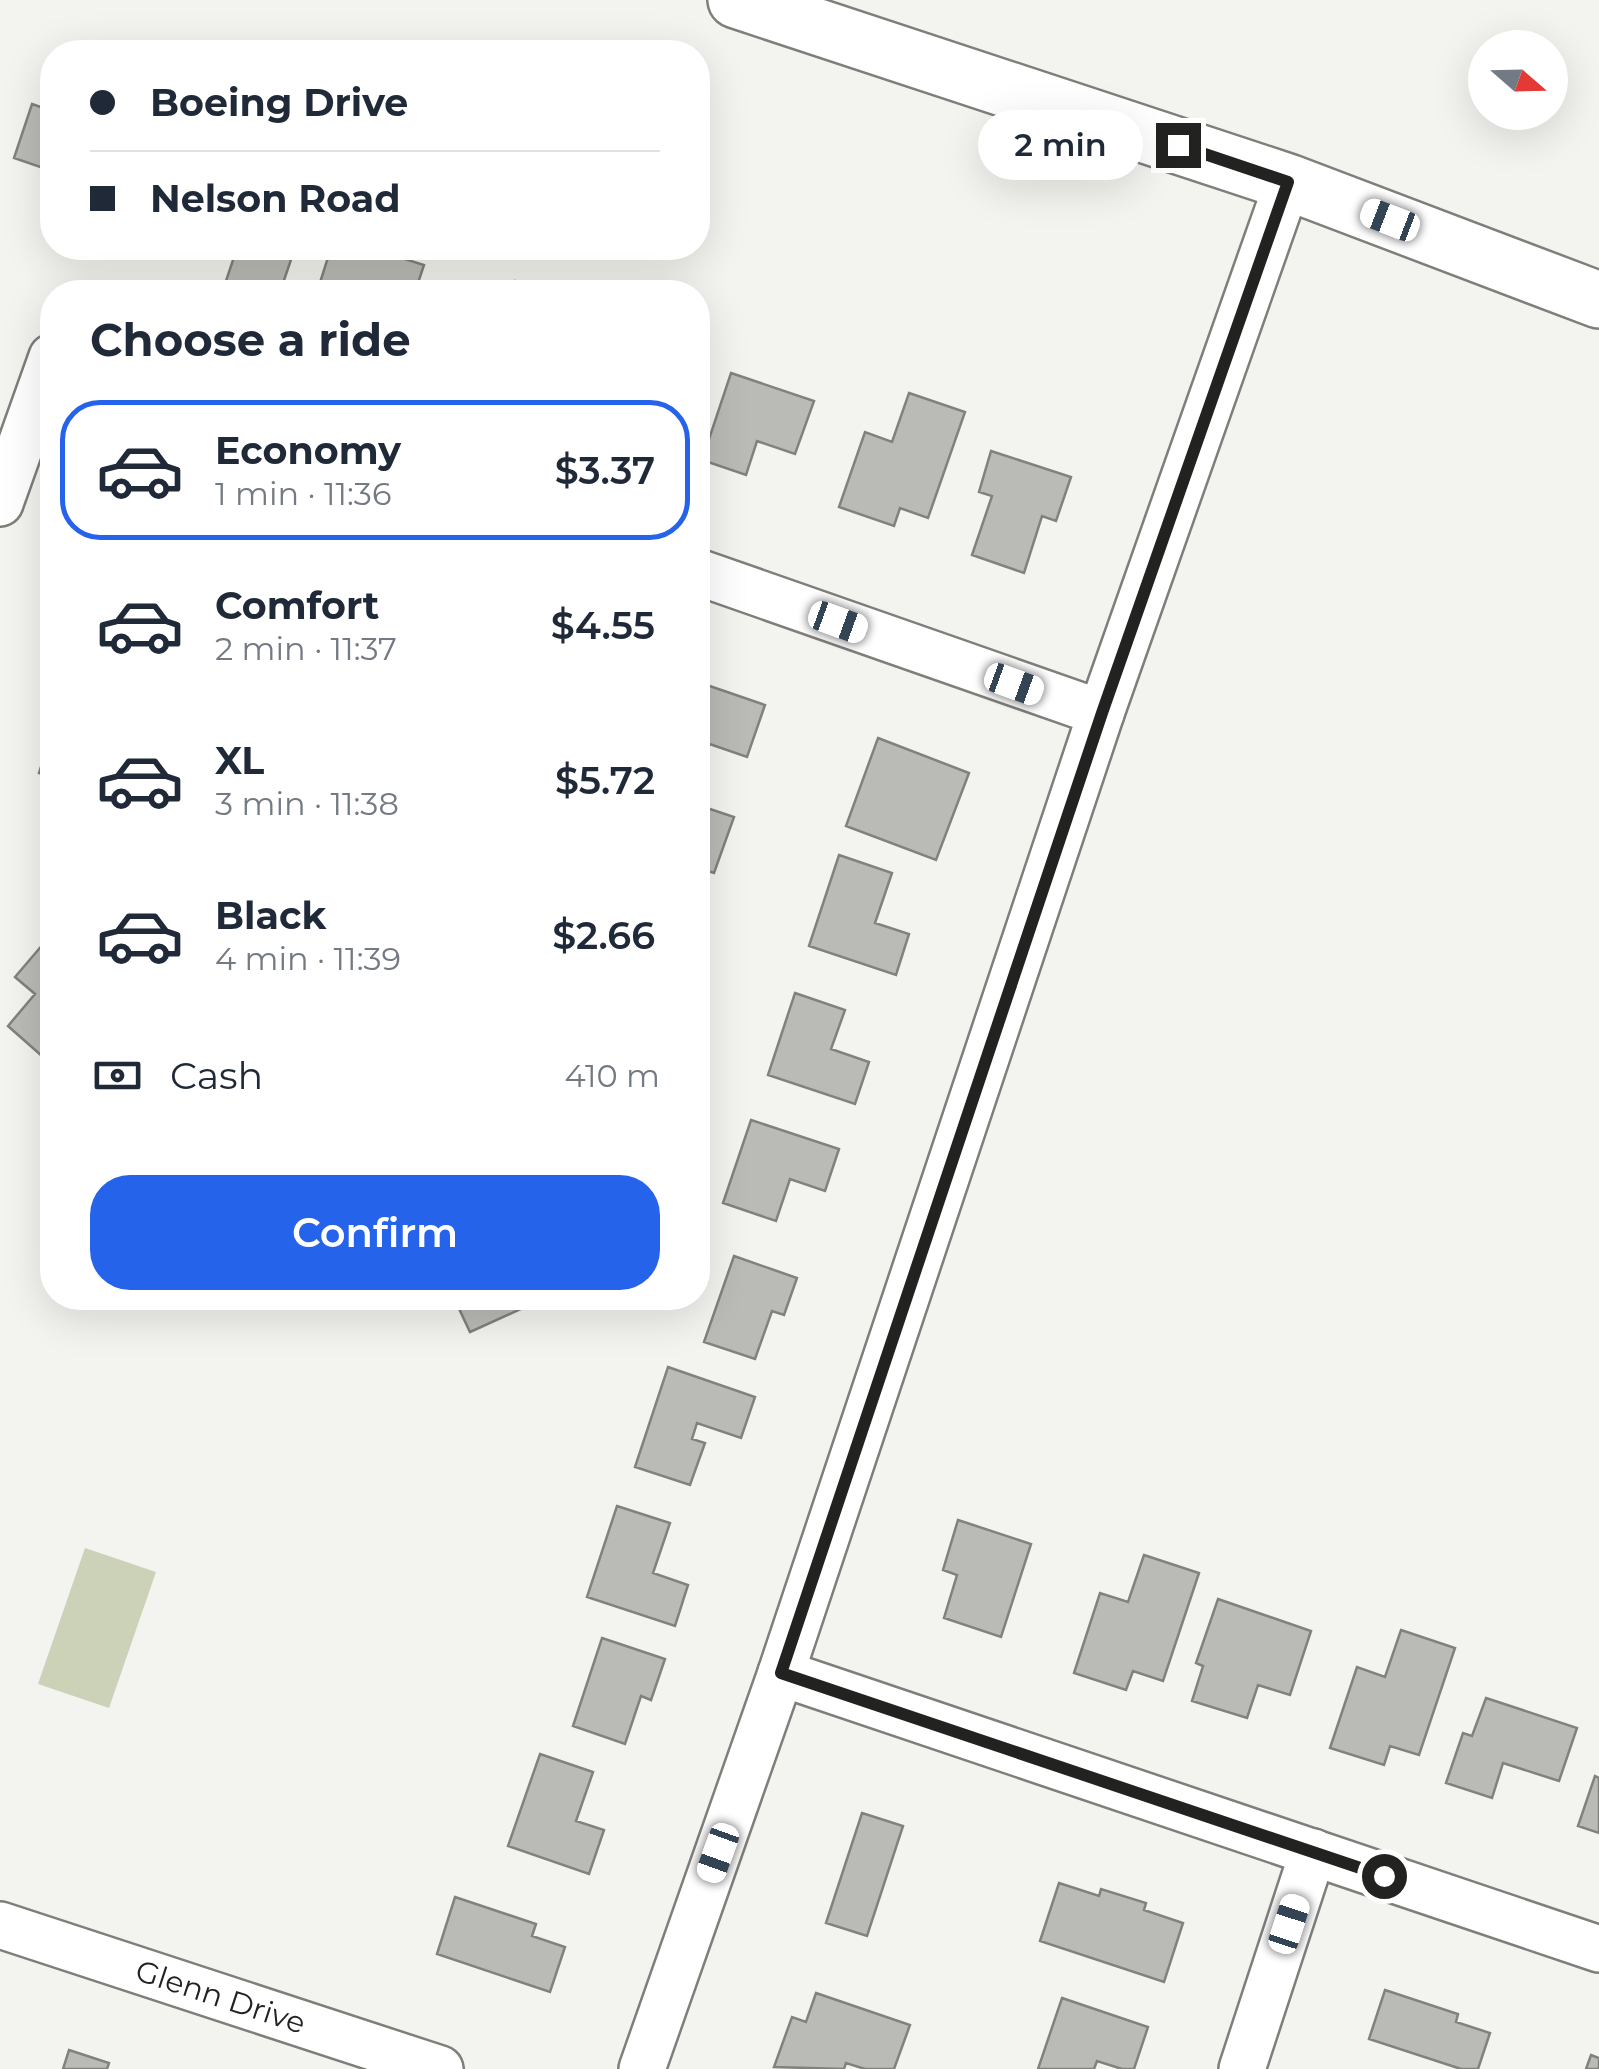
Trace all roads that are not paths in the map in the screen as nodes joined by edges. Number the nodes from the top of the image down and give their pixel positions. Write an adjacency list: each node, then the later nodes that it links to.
1 (736, 0): 2 (street)
2 (1288, 182): 3 (street); 7 (street)
3 (1599, 300)
4 (40, 388): 5 (street)
5 (0, 503)
6 (710, 576): 7 (street)
7 (1102, 713): 8 (street)
8 (781, 1673): 9 (street); 13 (street)
9 (1313, 1852): 11 (street); 14 (street)
10 (0, 1925): 12 (street, Glenn Drive)
11 (1599, 1949)
12 (440, 2069)
13 (642, 2069)
14 (1242, 2069)

